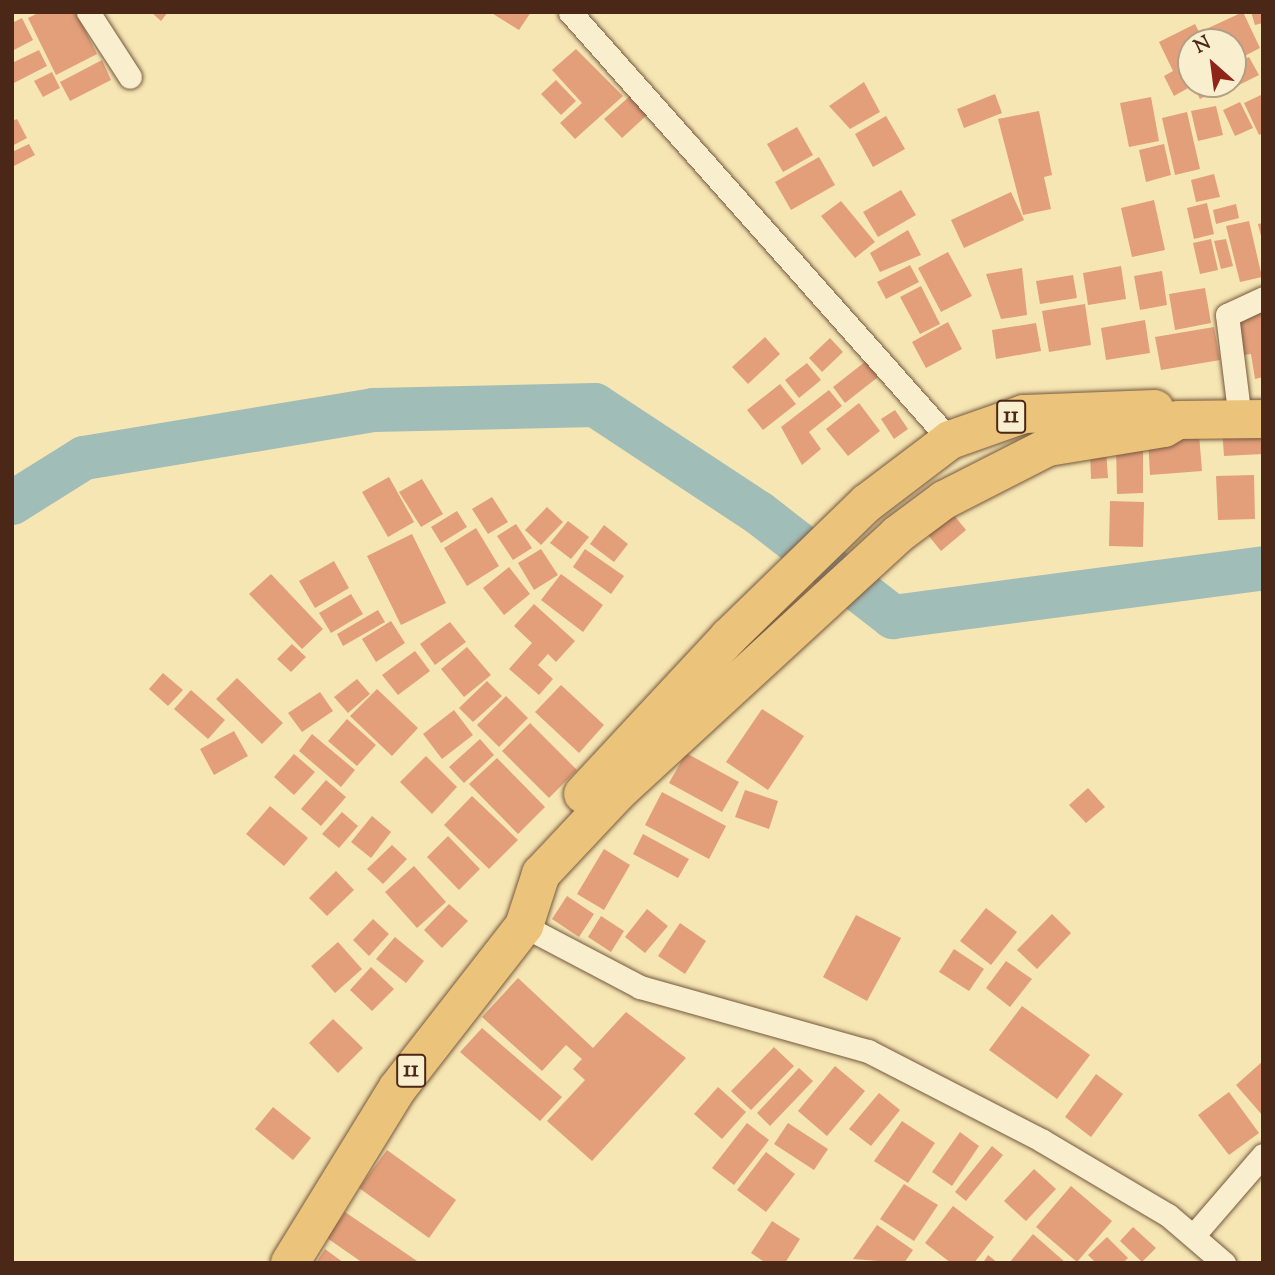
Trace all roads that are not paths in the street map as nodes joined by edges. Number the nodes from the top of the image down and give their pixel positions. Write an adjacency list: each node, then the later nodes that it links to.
1 (88, 12): 3 (street)
2 (570, 12): 7 (street)
3 (130, 78)
4 (1263, 298): 5 (street)
5 (1252, 419): 6 (highway, 11)
6 (1178, 420): 7 (highway, 11); 8 (highway, 11)
7 (950, 440): 8 (highway, 11)
8 (538, 886): 9 (highway, 11)
9 (524, 926): 11 (street); 12 (highway, 11)
10 (1263, 1155): 11 (street)
11 (1193, 1236): 13 (street)
12 (289, 1263)
13 (1224, 1263)

